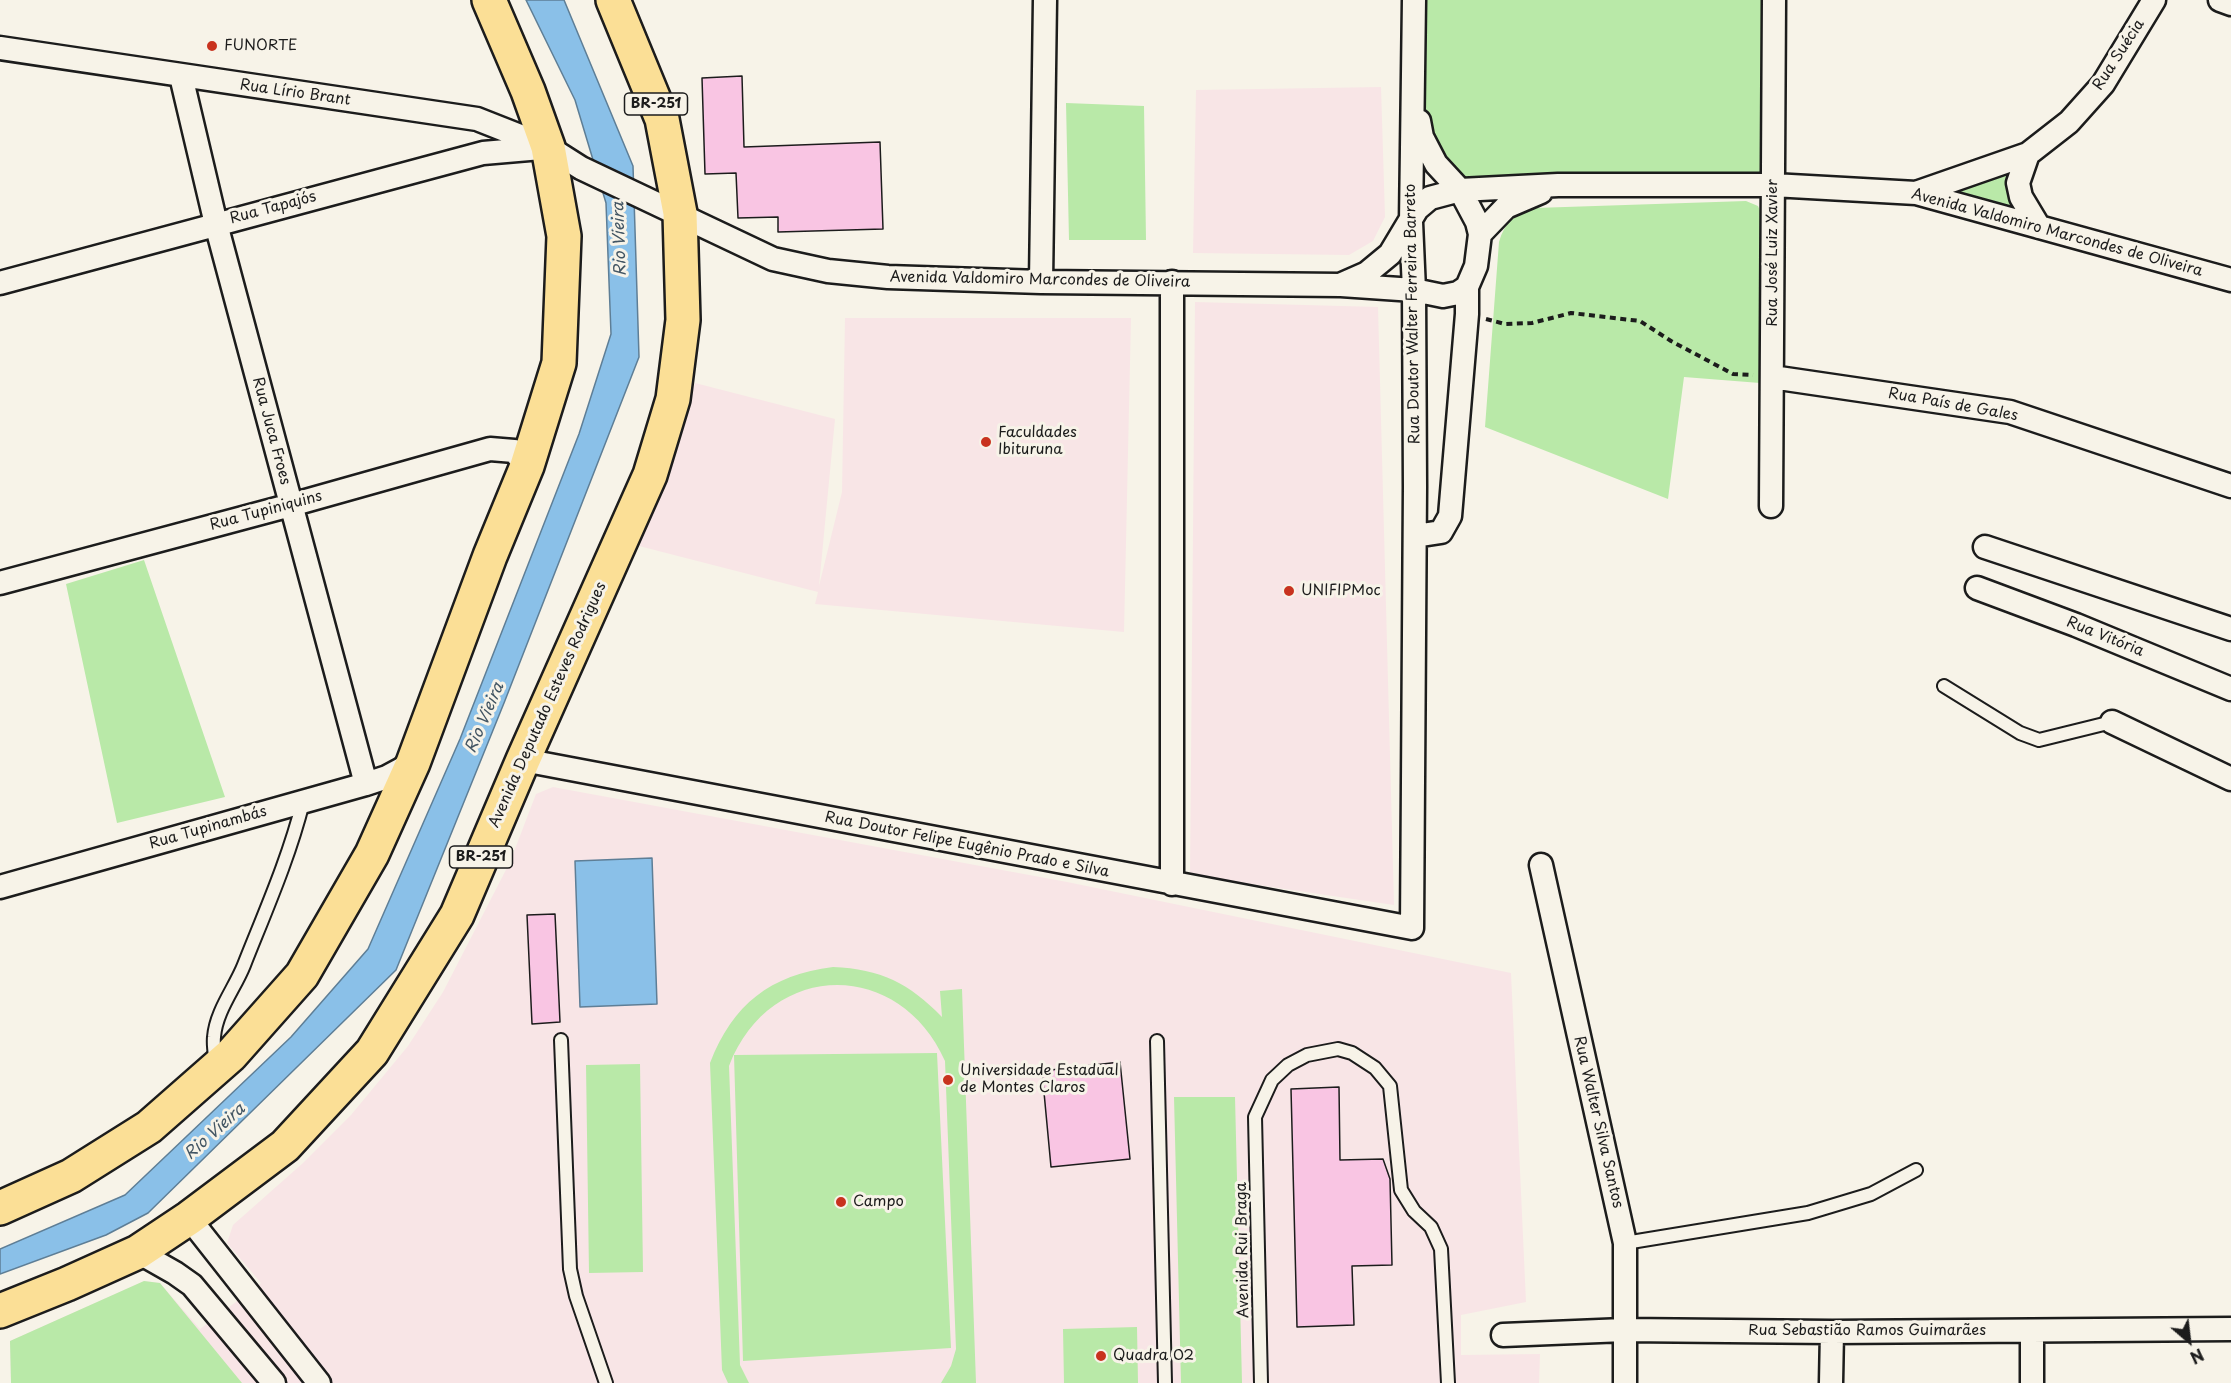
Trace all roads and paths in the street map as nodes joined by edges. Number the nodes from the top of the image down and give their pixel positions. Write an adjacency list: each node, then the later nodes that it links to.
1 (489, 0): 12 (main road)
2 (613, 0): 19 (main road, Avenida Deputado Esteves Rodrigues / BR-251)
3 (1045, 0): 25 (street)
4 (1414, 0): 11 (street, Rua Doutor Walter Ferreira Barreto)
5 (1774, 0): 15 (street, Rua José Luiz Xavier)
6 (2154, 0): 13 (street, Rua Suécia)
7 (2220, 0): 8 (street)
8 (2231, 4)
9 (0, 48): 10 (street, Rua Lírio Brant)
10 (181, 76): 12 (street, Rua Lírio Brant); 21 (street, Rua Juca Froes)
11 (1413, 92): 16 (street, Rua Doutor Walter Ferreira Barreto); 20 (street, Rua Doutor Walter Ferreira Barreto)
12 (548, 147): 18 (street, Rua Lírio Brant); 21 (street, Rua Tapajós); 33 (main road)
13 (2028, 154): 17 (street, Rua Suécia); 22 (street)
14 (1558, 185): 15 (street, Avenida Valdomiro Marcondes de Oliveira); 16 (street, Avenida Valdomiro Marcondes de Oliveira); 23 (street, Avenida Valdomiro Marcondes de Oliveira)
15 (1773, 185): 17 (street, Avenida Valdomiro Marcondes de Oliveira); 32 (street, Rua José Luiz Xavier)
16 (1460, 190): 20 (street, Avenida Valdomiro Marcondes de Oliveira); 23 (street, Rua Doutor Walter Ferreira Barreto)
17 (1916, 193): 22 (street, Avenida Valdomiro Marcondes de Oliveira)
18 (647, 199): 19 (street, Avenida Valdomiro Marcondes de Oliveira)
19 (680, 213): 25 (street, Avenida Valdomiro Marcondes de Oliveira); 47 (main road, Avenida Deputado Esteves Rodrigues / BR-251)
20 (1411, 222): 28 (street, Avenida Valdomiro Marcondes de Oliveira); 30 (street, Rua Doutor Walter Ferreira Barreto)
21 (216, 224): 27 (street, Rua Tapajós); 37 (street, Rua Juca Froes)
22 (2039, 227): 24 (street, Avenida Valdomiro Marcondes de Oliveira)
23 (1480, 234): 29 (street, Rua Doutor Walter Ferreira Barreto)
24 (2231, 280)
25 (1041, 282): 26 (street, Avenida Valdomiro Marcondes de Oliveira)
26 (1172, 282): 28 (street, Avenida Valdomiro Marcondes de Oliveira); 53 (street)
27 (0, 283)
28 (1341, 285): 30 (street, Avenida Valdomiro Marcondes de Oliveira)
29 (1467, 286): 30 (street); 31 (street, Rua Doutor Walter Ferreira Barreto)
30 (1414, 290): 35 (street, Rua Doutor Walter Ferreira Barreto)
31 (1467, 314): 32 (path); 36 (street, Rua Doutor Walter Ferreira Barreto)
32 (1772, 377): 34 (street, Rua País de Gales); 38 (street, Rua José Luiz Xavier)
33 (527, 465): 37 (street, Rua Tupiniquins); 48 (main road)
34 (2231, 486)
35 (1415, 488): 36 (street); 39 (street, Rua Doutor Walter Ferreira Barreto)
36 (1454, 489): 39 (street, Rua Doutor Walter Ferreira Barreto)
37 (291, 505): 41 (street, Rua Tupiniquins); 50 (street, Rua Juca Froes)
38 (1771, 506)
39 (1414, 536): 55 (street, Rua Doutor Walter Ferreira Barreto)
40 (1985, 547): 43 (street)
41 (0, 583)
42 (1977, 588): 45 (street, Rua Vitória)
43 (2231, 629)
44 (1944, 686): 46 (lane)
45 (2231, 689)
46 (2112, 722): 49 (street)
47 (523, 760): 53 (street, Rua Doutor Felipe Eugênio Prado e Silva); 61 (main road, Avenida Deputado Esteves Rodrigues / BR-251)
48 (413, 763): 50 (street, Rua Tupinambás); 58 (main road)
49 (2231, 779)
50 (366, 784): 51 (street, Rua Tupinambás)
51 (303, 802): 54 (street, Rua Tupinambás); 58 (lane)
52 (1541, 865): 62 (street, Rua Walter Silva Santos)
53 (1172, 884): 55 (street, Rua Doutor Felipe Eugênio Prado e Silva)
54 (0, 887)
55 (1412, 928)
56 (561, 1040): 72 (lane)
57 (1157, 1041): 73 (lane)
58 (216, 1068): 60 (main road)
59 (1916, 1170): 62 (lane)
60 (0, 1208)
61 (189, 1218): 63 (main road, Avenida Deputado Esteves Rodrigues / BR-251); 71 (street)
62 (1625, 1243): 66 (street, Rua Walter Silva Santos)
63 (138, 1252): 64 (main road, Avenida Deputado Esteves Rodrigues / BR-251); 70 (street)
64 (0, 1311)
65 (2231, 1329): 67 (street, Rua Sebastião Ramos Guimarães)
66 (1624, 1330): 68 (street, Rua Sebastião Ramos Guimarães); 69 (street, Rua Sebastião Ramos Guimarães); 76 (street, Rua Walter Silva Santos)
67 (2032, 1331): 68 (street, Rua Sebastião Ramos Guimarães); 78 (street)
68 (1832, 1332): 77 (street)
69 (1503, 1335)
70 (274, 1383)
71 (319, 1383)
72 (606, 1383)
73 (1165, 1383)
74 (1261, 1383): 75 (lane, Avenida Rui Braga)
75 (1448, 1383)
76 (1625, 1383)
77 (1831, 1383)
78 (2032, 1383)

